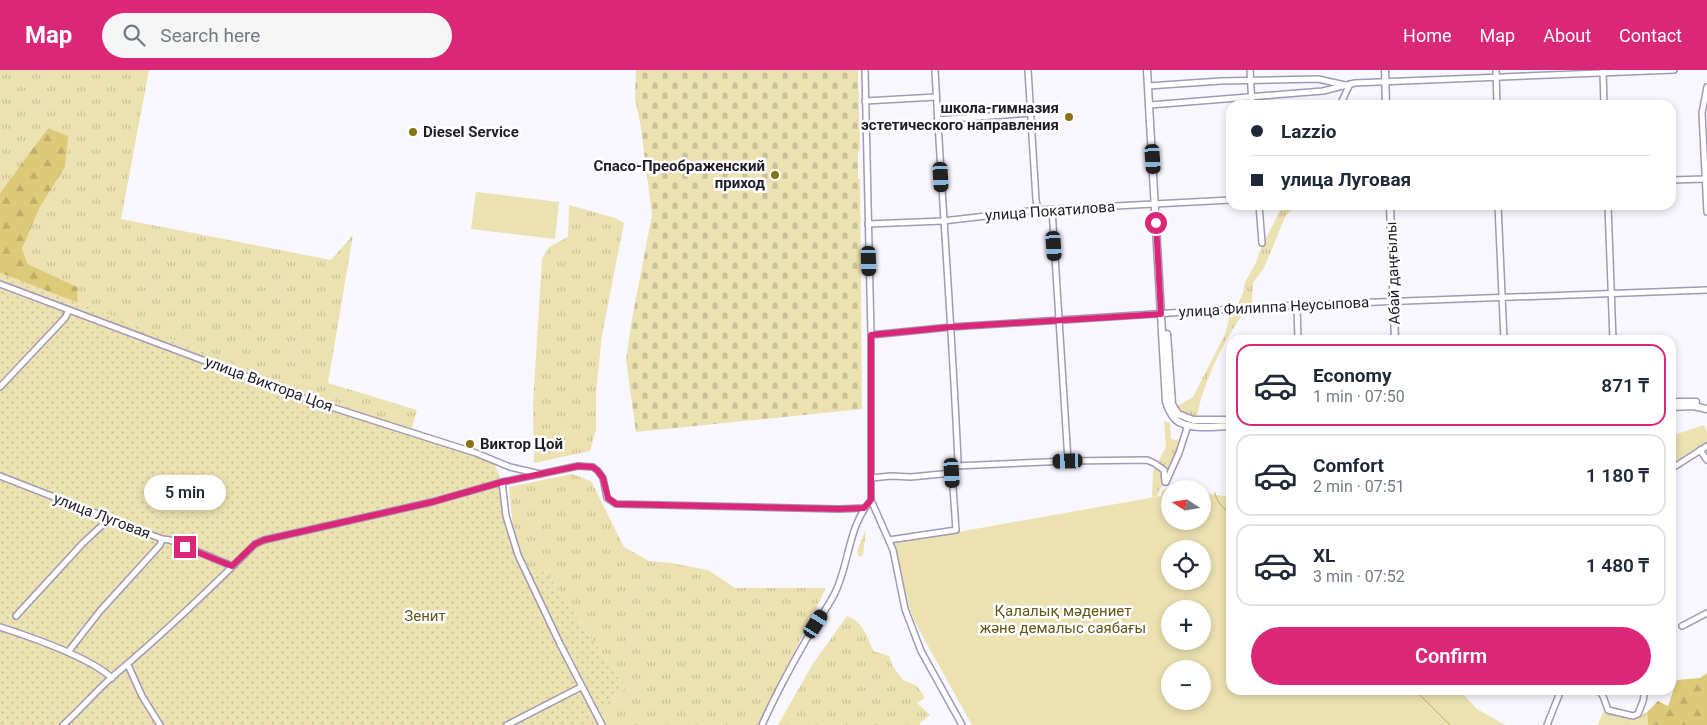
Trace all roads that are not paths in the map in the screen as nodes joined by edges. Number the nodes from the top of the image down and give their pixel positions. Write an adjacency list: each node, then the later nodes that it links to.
1 (865, 70): 23 (street)
2 (935, 70): 17 (street)
3 (1028, 70): 25 (street)
4 (1148, 70): 15 (main road)
5 (1152, 70): 15 (main road)
6 (1250, 70): 12 (street)
7 (1385, 70): 13 (main road)
8 (1496, 70): 11 (street)
9 (1674, 70): 10 (street)
10 (1603, 71): 11 (street); 22 (street)
11 (1496, 77): 13 (street); 21 (street)
12 (1251, 80): 14 (street); 15 (street); 18 (street)
13 (1385, 82): 14 (street); 20 (main road)
14 (1348, 84): 18 (street); 19 (street)
15 (1150, 86): 24 (main road)
16 (1707, 87): 27 (street)
17 (936, 97): 23 (street); 26 (street)
18 (1252, 97): 24 (street)
19 (1342, 100)
20 (1386, 100)
21 (1497, 100)
22 (1604, 100)
23 (865, 101): 39 (street)
24 (1152, 105): 30 (main road)
25 (1031, 113): 26 (street); 31 (street)
26 (937, 120): 38 (street)
27 (1706, 179): 28 (street); 37 (street)
28 (1676, 180)
29 (1226, 200): 30 (street, улица Покатилова)
30 (1157, 204): 32 (street, улица Покатилова); 48 (main road)
31 (1038, 210): 32 (street, улица Покатилова); 38 (street, улица Покатилова)
32 (1052, 210): 49 (street)
33 (1259, 210): 40 (street)
34 (1390, 210): 45 (main road, Абай даңғылы)
35 (1498, 210): 44 (street)
36 (1608, 210): 43 (street)
37 (1707, 212)
38 (943, 221): 39 (street, улица Покатилова); 50 (street)
39 (868, 224): 51 (street)
40 (1262, 243)
41 (0, 285): 47 (street, улица Виктора Цоя)
42 (1707, 290): 43 (street, улица Филиппа Неусыпова)
43 (1612, 292): 44 (street, улица Филиппа Неусыпова); 55 (street)
44 (1504, 296): 45 (street, улица Филиппа Неусыпова); 54 (street)
45 (1394, 301): 46 (street, улица Филиппа Неусыпова); 53 (main road, Абай даңғылы)
46 (1297, 305): 48 (street, улица Филиппа Неусыпова); 52 (street)
47 (69, 310): 56 (street); 72 (street, улица Виктора Цоя)
48 (1163, 313): 49 (street, улица Филиппа Неусыпова); 62 (main road); 63 (main road)
49 (1059, 320): 50 (street, улица Филиппа Неусыпова); 68 (street)
50 (951, 327): 51 (street, улица Филиппа Неусыпова); 69 (street)
51 (871, 335): 74 (street)
52 (1298, 335)
53 (1395, 335)
54 (1504, 335)
55 (1613, 335)
56 (0, 387)
57 (1676, 402): 58 (main road)
58 (1699, 404): 59 (main road); 60 (main road); 61 (main road)
59 (1707, 405)
60 (1676, 406)
61 (1707, 409)
62 (1226, 420)
63 (1188, 425): 64 (main road); 68 (street)
64 (1226, 426)
65 (1707, 446): 66 (street)
66 (1700, 450): 67 (street); 70 (street)
67 (1707, 460)
68 (1068, 461): 69 (street)
69 (956, 466): 71 (street)
70 (1676, 466)
71 (952, 473): 74 (street); 80 (street)
72 (540, 475): 75 (street); 77 (street)
73 (0, 476): 78 (street, улица Луговая)
74 (871, 478): 76 (street)
75 (502, 482): 81 (street); 89 (street)
76 (871, 500): 77 (street); 80 (street)
77 (864, 508): 97 (street)
78 (109, 519): 79 (street, улица Луговая); 83 (street)
79 (162, 539): 81 (street, улица Луговая); 86 (street)
80 (889, 540): 98 (street)
81 (232, 566): 87 (street)
82 (1707, 613): 84 (street)
83 (16, 616)
84 (1682, 626)
85 (0, 627): 86 (street)
86 (68, 652): 88 (street)
87 (128, 665): 88 (street); 94 (street)
88 (112, 678): 93 (street)
89 (581, 687): 95 (street); 96 (street)
90 (1559, 695): 99 (street)
91 (1602, 695): 92 (street)
92 (1644, 695)
93 (62, 725)
94 (160, 725)
95 (507, 725)
96 (602, 725)
97 (762, 725)
98 (962, 725)
99 (1547, 725)

